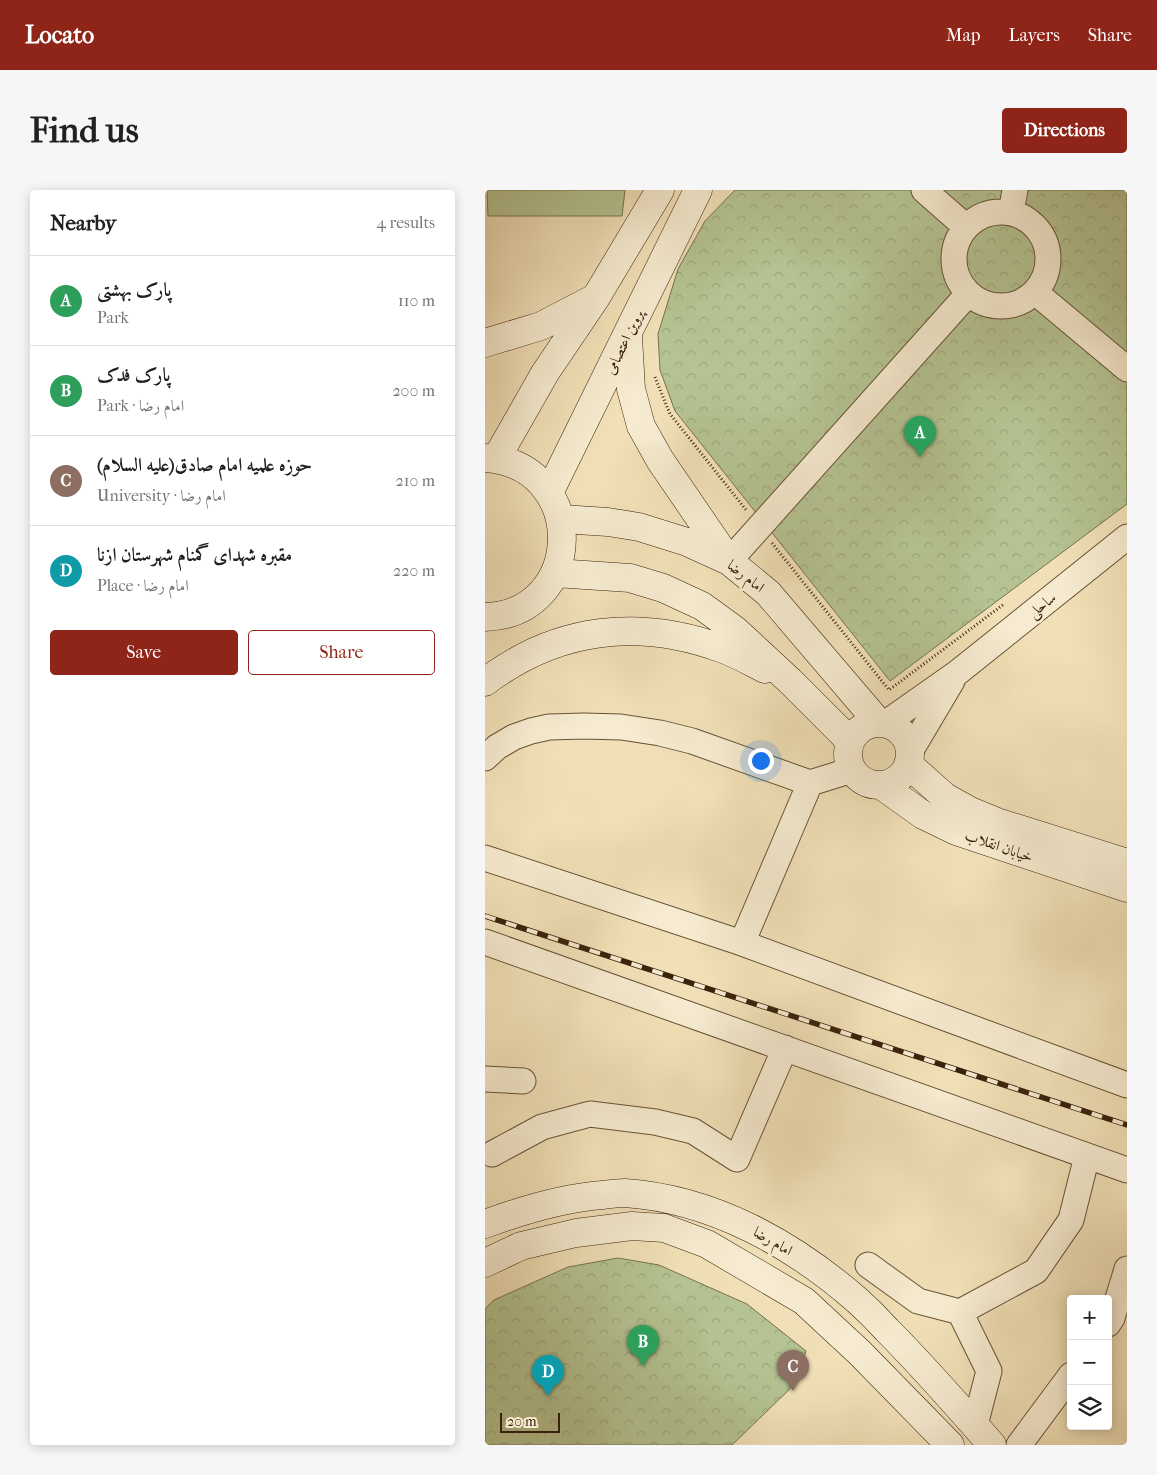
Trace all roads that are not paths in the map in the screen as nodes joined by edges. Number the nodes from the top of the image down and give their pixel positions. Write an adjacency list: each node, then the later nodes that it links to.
1 (660, 190): 8 (main road)
2 (698, 190): 9 (main road, پروین اعتصامی)
3 (924, 190): 5 (street)
4 (1013, 202): 5 (street); 6 (street)
5 (966, 227): 7 (street)
6 (1035, 292): 7 (street); 11 (street)
7 (968, 294): 16 (street)
8 (595, 299): 10 (main road); 12 (main road)
9 (628, 334): 13 (main road, پروین اعتصامی); 16 (main road)
10 (485, 342)
11 (1127, 369)
12 (491, 458): 13 (main road)
13 (549, 493): 14 (main road)
14 (561, 519): 16 (main road, امام رضا); 17 (main road)
15 (1127, 537): 19 (street, ساحلی)
16 (729, 560): 22 (main road, امام رضا)
17 (555, 572): 18 (main road); 20 (main road)
18 (485, 617)
19 (957, 672): 22 (street, ساحلی); 25 (street)
20 (790, 681): 21 (main road); 23 (main road)
21 (485, 682)
22 (882, 723): 23 (main road); 25 (main road)
23 (850, 741): 26 (main road)
24 (485, 758): 27 (street)
25 (909, 758): 28 (main road); 30 (main road, خیابان انقلاب)
26 (852, 770): 27 (street); 28 (main road)
27 (810, 783): 33 (street)
28 (881, 785): 31 (main road, خیابان انقلاب)
29 (485, 858): 33 (street)
30 (1127, 863)
31 (1127, 888)
32 (485, 942): 34 (street)
33 (742, 943): 37 (street)
34 (785, 1048): 38 (street); 39 (street)
35 (485, 1079): 36 (street)
36 (523, 1081)
37 (1127, 1085)
38 (492, 1154)
39 (1087, 1156): 40 (street); 46 (street)
40 (1125, 1164)
41 (485, 1224): 49 (main road, امام رضا)
42 (497, 1257): 45 (main road); 50 (main road)
43 (868, 1265): 46 (street)
44 (1127, 1269): 47 (street)
45 (485, 1280)
46 (960, 1312): 49 (street)
47 (1112, 1318)
48 (1067, 1379): 51 (street)
49 (983, 1435)
50 (938, 1439)
51 (1019, 1445)

